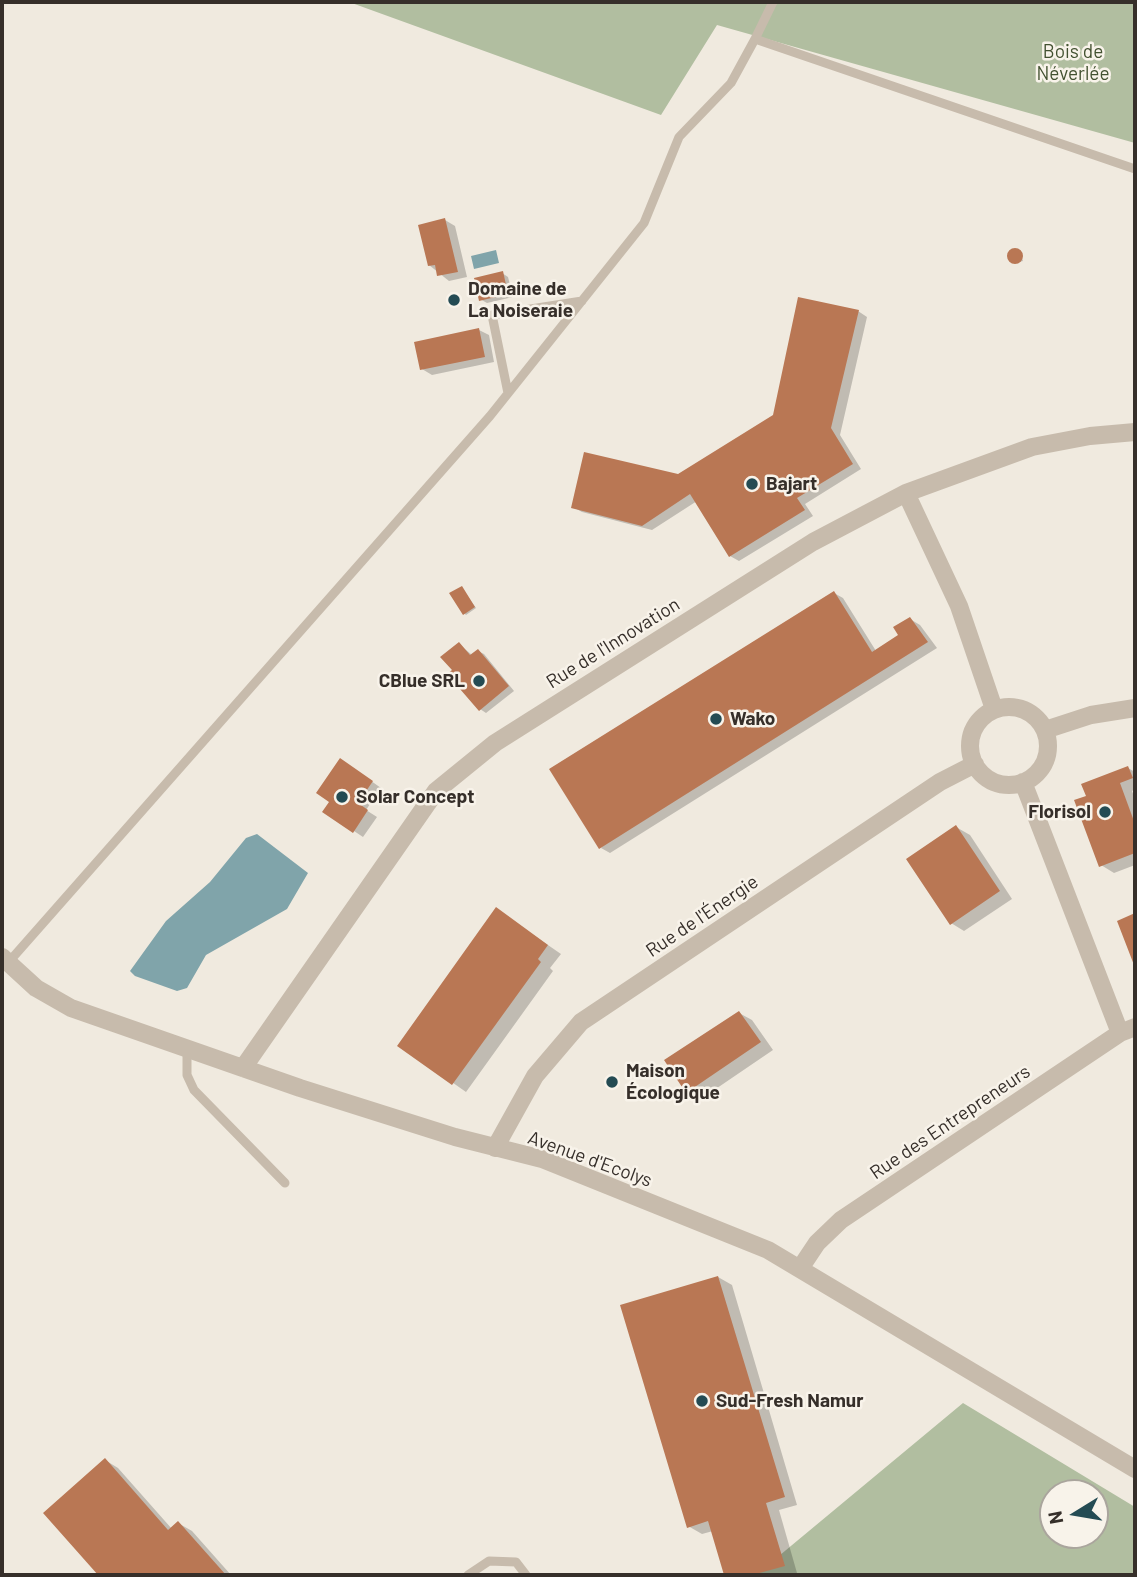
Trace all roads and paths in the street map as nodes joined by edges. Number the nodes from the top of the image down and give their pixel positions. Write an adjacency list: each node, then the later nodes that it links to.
1 (774, 2): 2 (lane)
2 (755, 39): 3 (lane); 4 (lane)
3 (1135, 169)
4 (582, 300): 5 (lane); 5 (lane)
5 (508, 393): 13 (lane)
6 (1135, 432): 7 (street, Rue de l'Innovation)
7 (906, 493): 9 (street); 16 (street, Rue de l'Innovation)
8 (1135, 708): 10 (street)
9 (994, 709): 10 (street); 11 (street)
10 (1045, 730): 12 (street)
11 (975, 764): 12 (street); 17 (street, Rue de l'Énergie)
12 (1023, 782): 14 (street)
13 (5, 960): 15 (street, Avenue d'Ecolys)
14 (1127, 1030): 19 (street, Rue des Entrepreneurs)
15 (187, 1048): 16 (street, Avenue d'Ecolys); 18 (lane)
16 (243, 1068): 17 (street, Avenue d'Ecolys)
17 (495, 1148): 19 (street, Avenue d'Ecolys)
18 (285, 1183)
19 (801, 1267): 20 (street, Avenue d'Ecolys)
20 (1135, 1469)
21 (468, 1575): 22 (lane)
22 (526, 1575)

